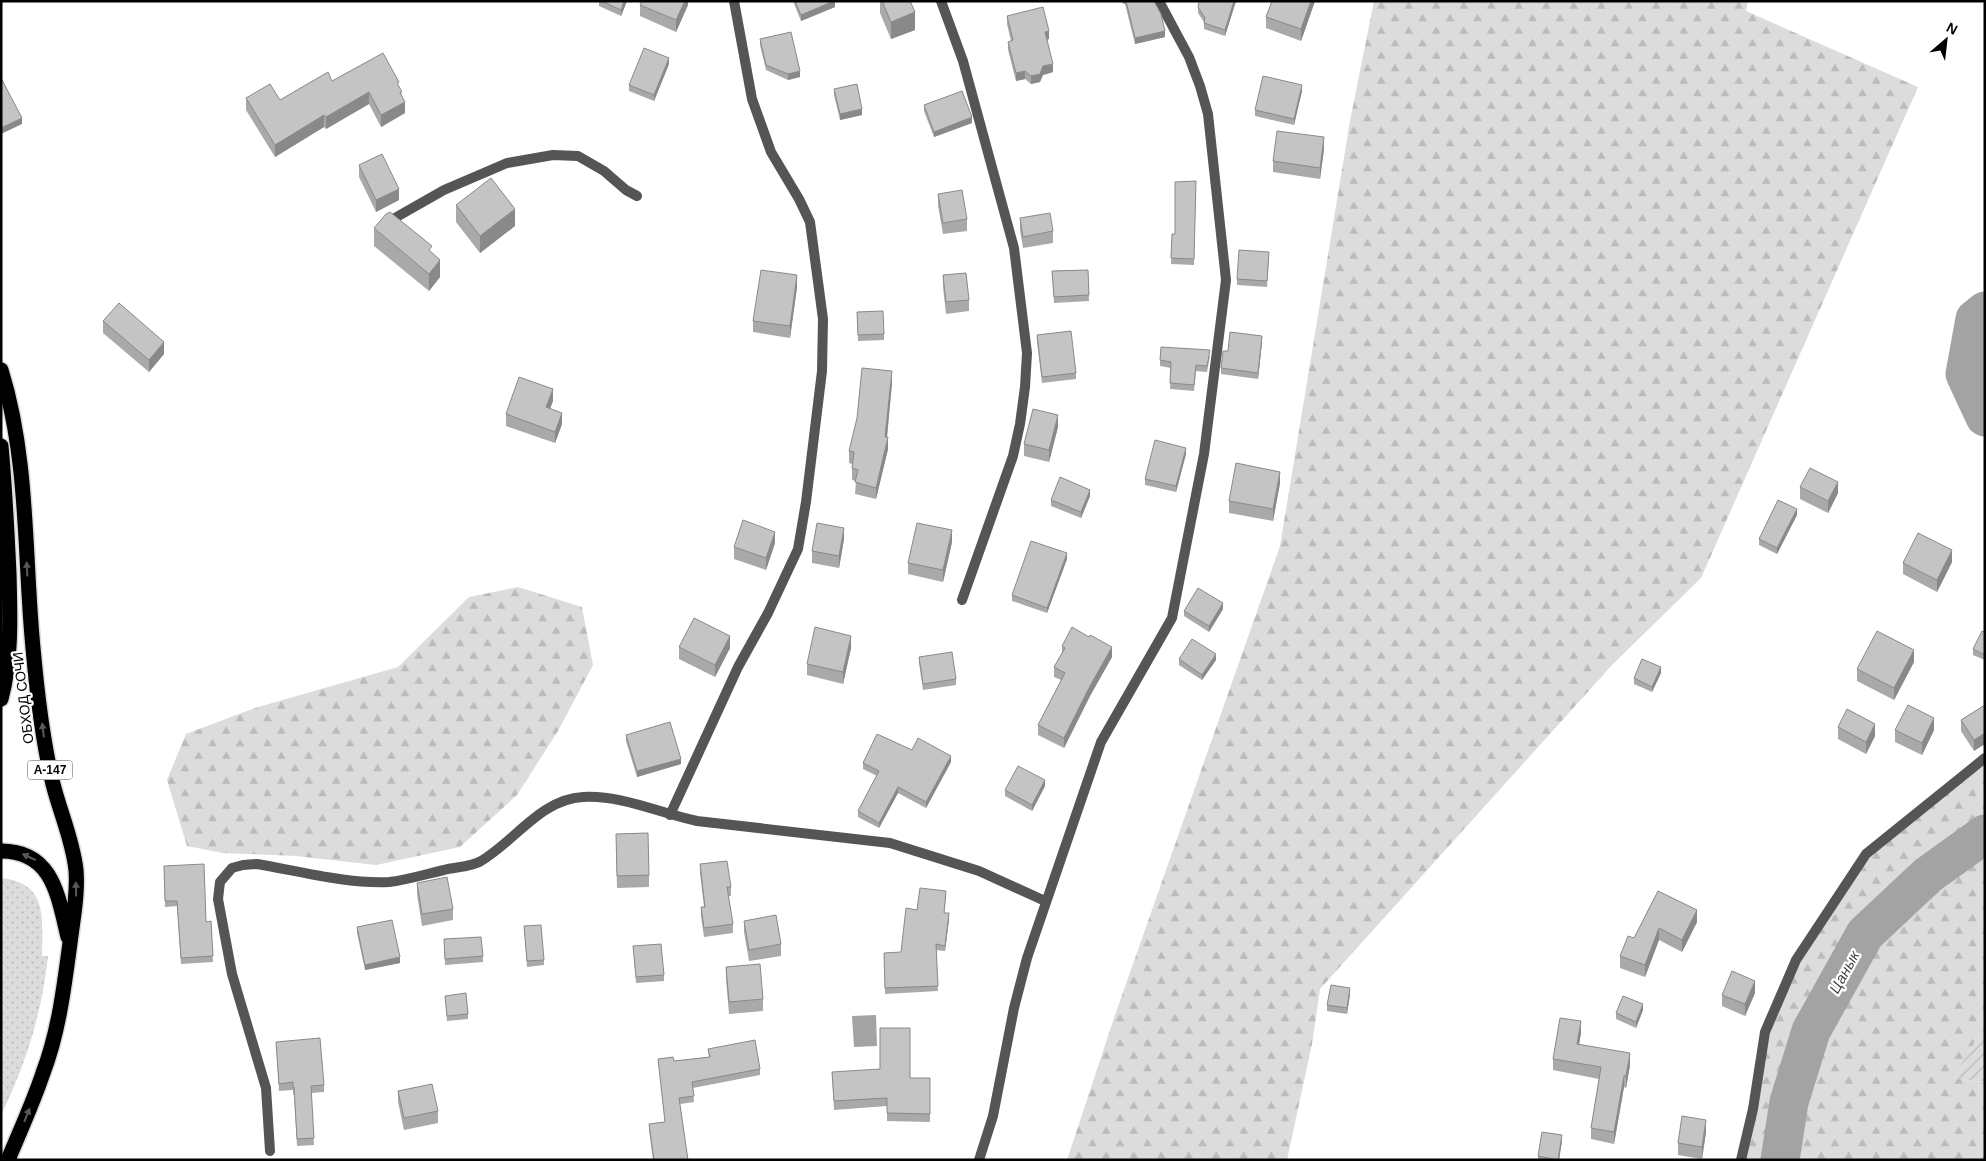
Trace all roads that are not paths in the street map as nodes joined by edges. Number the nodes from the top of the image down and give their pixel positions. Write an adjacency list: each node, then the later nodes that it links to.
1 (734, 1): 11 (lane)
2 (941, 1): 8 (lane)
3 (1159, 1): 13 (lane)
4 (637, 196): 5 (lane)
5 (382, 225)
6 (1, 370): 14 (highway, ОБХОД СОЧИ / А-147, one-way to 6)
7 (1, 446): 9 (highway, ОБХОД СОЧИ)
8 (962, 600)
9 (1, 700)
10 (1985, 758): 18 (lane)
11 (670, 815): 13 (lane); 15 (lane)
12 (1, 850): 14 (highway, А-147, one-way to 12)
13 (1045, 901): 17 (lane)
14 (70, 946): 16 (highway, ОБХОД СОЧИ / А-147, one-way to 14)
15 (270, 1151)
16 (8, 1160)
17 (979, 1160)
18 (1741, 1160)

